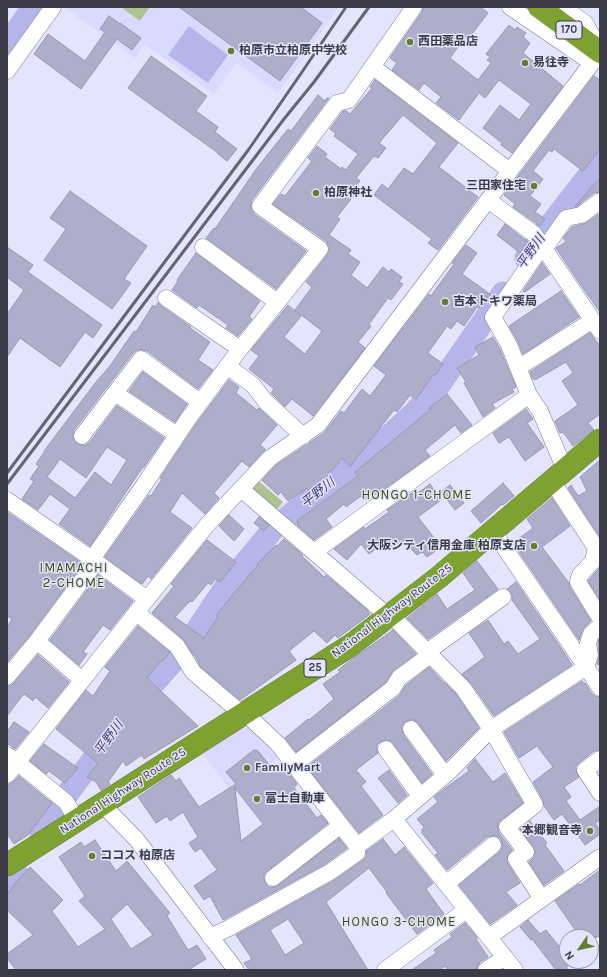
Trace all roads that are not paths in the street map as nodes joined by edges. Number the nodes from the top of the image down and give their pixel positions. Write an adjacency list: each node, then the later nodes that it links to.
1 (53, 7): 8 (street)
2 (414, 7): 7 (street)
3 (510, 7): 5 (street)
4 (563, 7): 6 (street)
5 (537, 16): 6 (highway, 170)
6 (598, 55): 9 (street)
7 (373, 67): 9 (street); 15 (street)
8 (7, 71)
9 (510, 171): 10 (street)
10 (488, 200): 12 (street); 25 (street)
11 (600, 201): 12 (street)
12 (541, 243): 16 (street); 19 (street)
13 (203, 247): 15 (street)
14 (166, 298): 17 (street)
15 (278, 302): 17 (street)
16 (596, 325): 19 (street)
17 (240, 349): 18 (street)
18 (227, 366): 22 (street); 25 (street)
19 (518, 368): 21 (street)
20 (115, 393): 22 (street); 23 (street); 24 (street)
21 (529, 395): 27 (street); 31 (street)
22 (200, 402): 23 (street)
23 (178, 435): 32 (street)
24 (82, 436)
25 (303, 436): 28 (street)
26 (600, 440): 27 (highway, National Highway Route 25 / 25)
27 (558, 476): 30 (highway, National Highway Route 25 / 25); 37 (street)
28 (241, 489): 31 (street); 34 (street)
29 (7, 500): 32 (street)
30 (493, 531): 36 (highway, National Highway Route 25 / 25); 41 (street)
31 (314, 552): 36 (street)
32 (94, 560): 34 (street); 39 (street)
33 (503, 597): 40 (street)
34 (147, 599): 35 (street)
35 (136, 612): 43 (street); 45 (street)
36 (390, 616): 40 (street); 45 (highway, National Highway Route 25 / 25)
37 (600, 618)
38 (600, 626): 41 (street)
39 (37, 641): 42 (street); 43 (street)
40 (428, 653): 47 (street); 51 (street)
41 (586, 666): 44 (street); 47 (street)
42 (7, 677)
43 (82, 680): 49 (street)
44 (600, 688)
45 (244, 714): 51 (street); 56 (highway, National Highway Route 25 / 25)
46 (411, 729): 53 (street)
47 (491, 729): 53 (street); 68 (street)
48 (386, 749): 55 (street)
49 (12, 758): 52 (street); 58 (street)
50 (600, 759): 54 (street)
51 (294, 765): 59 (street)
52 (7, 775)
53 (445, 775): 55 (street)
54 (600, 793)
55 (420, 796): 57 (street)
56 (102, 804): 58 (highway, National Highway Route 25 / 25); 70 (street)
57 (394, 819): 61 (street); 67 (street)
58 (77, 820): 64 (highway, National Highway Route 25 / 25)
59 (341, 825): 61 (street); 63 (street)
60 (492, 845): 67 (street)
61 (357, 846): 66 (street)
62 (600, 857): 68 (street)
63 (297, 860): 65 (street); 66 (street)
64 (7, 865)
65 (273, 878)
66 (313, 881): 70 (street)
67 (446, 884): 69 (street)
68 (542, 899): 71 (street)
69 (466, 910): 71 (street); 74 (street)
70 (210, 937): 73 (street)
71 (489, 937): 72 (street)
72 (505, 957): 75 (street); 76 (street)
73 (236, 970)
74 (385, 970)
75 (486, 970)
76 (515, 970)

